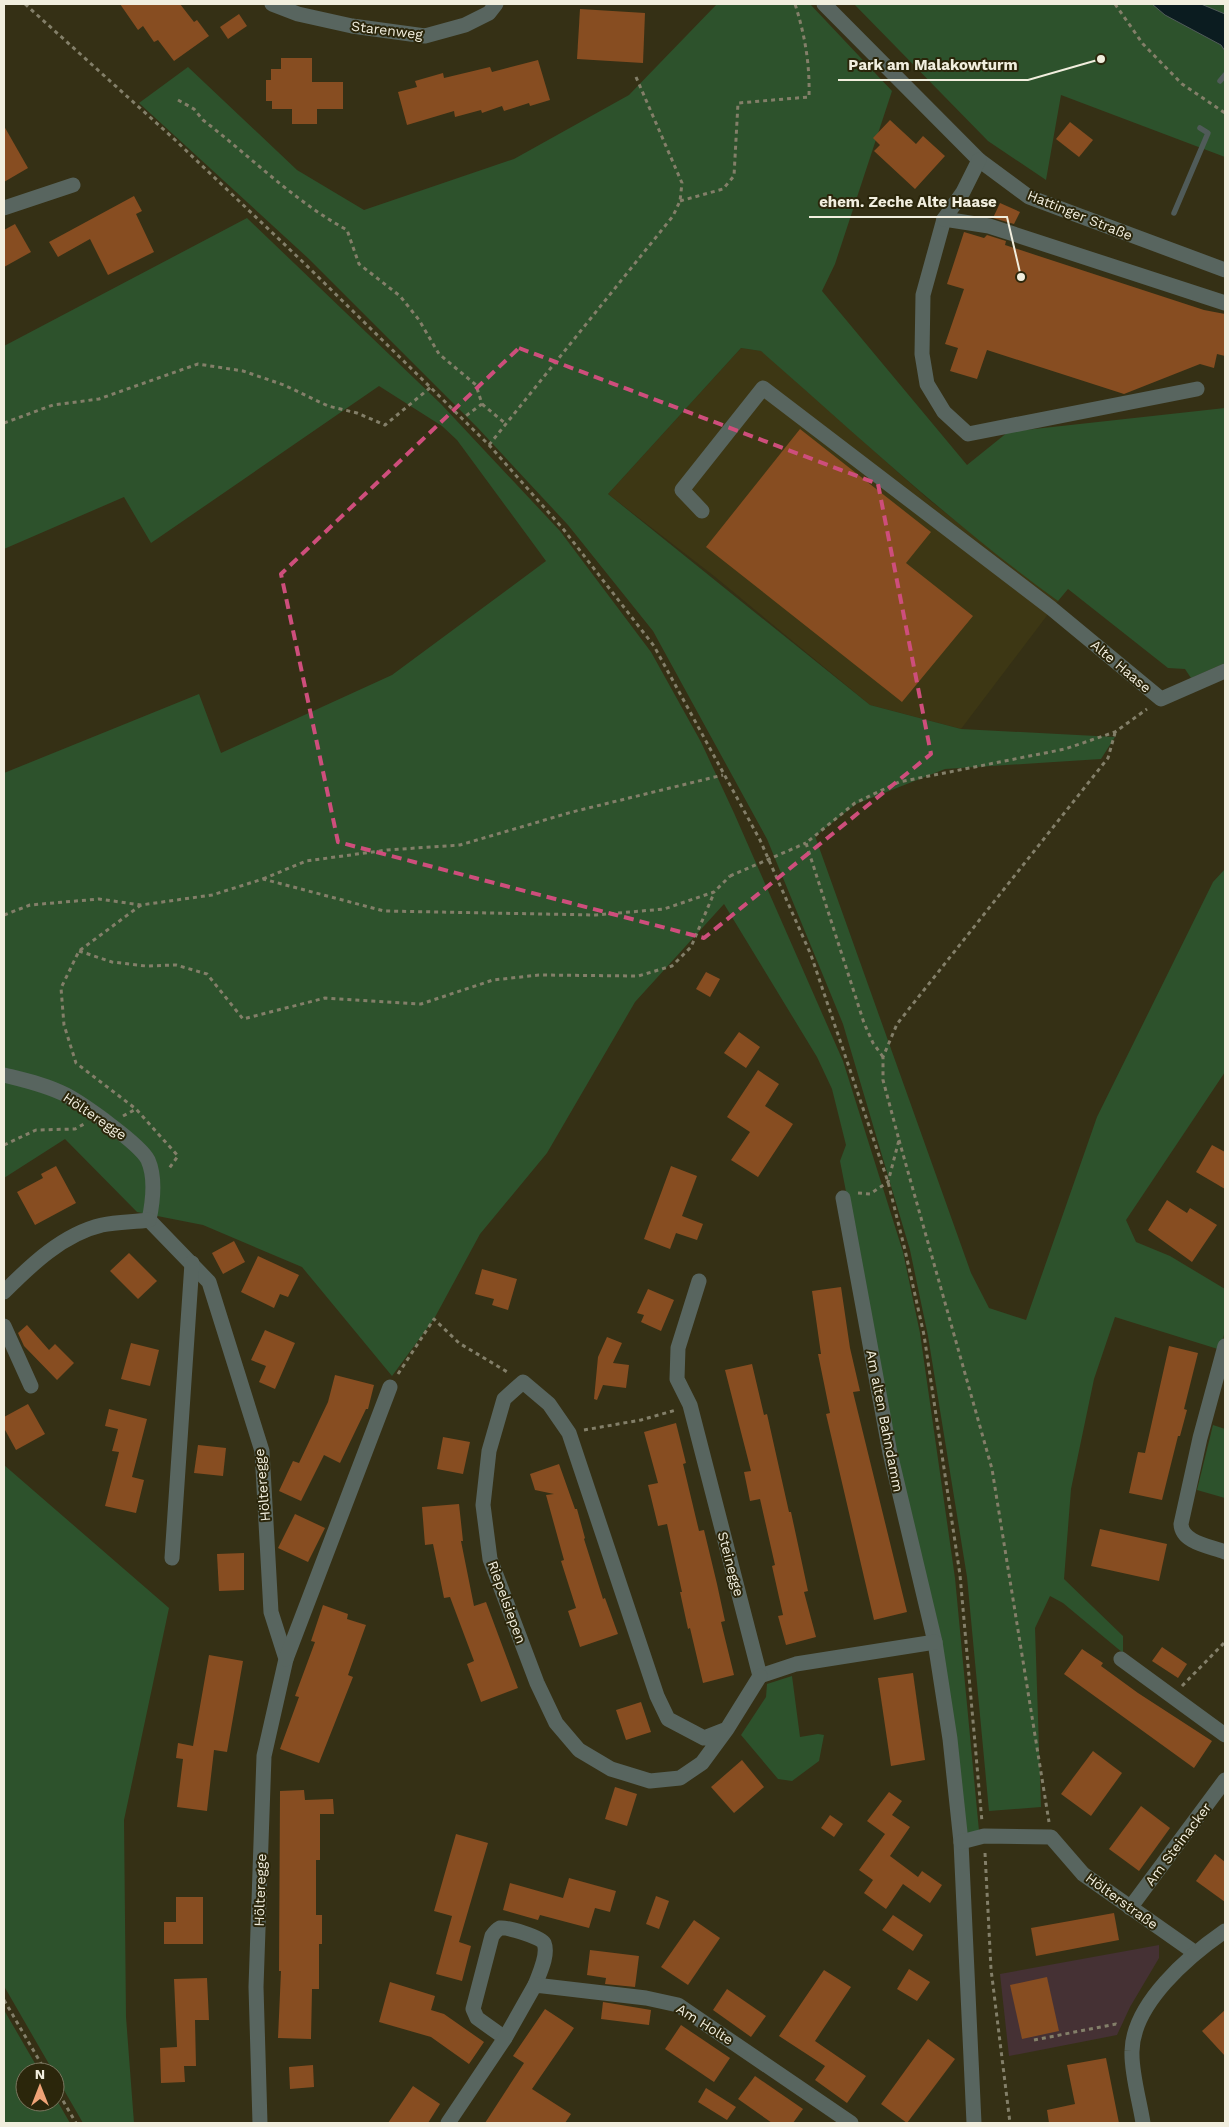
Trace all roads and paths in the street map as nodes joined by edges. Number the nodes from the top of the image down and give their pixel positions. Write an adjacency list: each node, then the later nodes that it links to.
1 (25, 4): 17 (path)
2 (272, 4): 3 (street, Starenweg)
3 (496, 4)
4 (795, 4): 12 (path)
5 (824, 4): 10 (street, Hattinger Straße)
6 (1115, 4): 9 (path)
7 (636, 77): 12 (path)
8 (178, 100): 19 (path)
9 (1225, 113)
10 (979, 160): 14 (street); 15 (street, Hattinger Straße)
11 (73, 185): 13 (street)
12 (680, 201): 22 (path)
13 (4, 208)
14 (944, 219): 16 (street); 18 (street)
15 (1225, 270)
16 (1225, 303)
17 (431, 387): 20 (path); 21 (path)
18 (1197, 389)
19 (482, 404): 20 (path); 22 (path)
20 (462, 418): 23 (path)
21 (4, 423)
22 (506, 424): 23 (path)
23 (489, 445): 28 (path)
24 (702, 511): 26 (street, Alte Haase)
25 (1225, 671): 26 (street, Alte Haase)
26 (1161, 699): 27 (path)
27 (1115, 732): 29 (path); 35 (path)
28 (723, 775): 30 (path); 41 (path)
29 (806, 843): 31 (path, bridge); 35 (path)
30 (263, 879): 31 (path); 32 (path)
31 (714, 892): 34 (path)
32 (141, 905): 33 (path); 34 (path)
33 (4, 915)
34 (79, 951): 40 (path)
35 (883, 1057): 38 (path)
36 (4, 1075): 37 (street, Hölteregge)
37 (98, 1118): 39 (path); 40 (street, Hölteregge)
38 (899, 1140): 41 (path); 66 (path)
39 (4, 1145)
40 (152, 1170): 43 (street)
41 (888, 1182): 42 (path); 65 (path)
42 (847, 1195): 56 (street, Am alten Bahndamm)
43 (149, 1220): 44 (street, Hölteregge); 46 (street)
44 (192, 1263): 55 (street); 58 (street, Hölteregge)
45 (699, 1281): 52 (street, Steinegge)
46 (4, 1292)
47 (4, 1326): 50 (street)
48 (1225, 1346): 54 (street)
49 (523, 1382): 51 (path); 53 (street); 62 (street, Riepelsiepen)
50 (30, 1386)
51 (390, 1387): 58 (street, Hölteregge)
52 (690, 1405): 53 (path); 60 (street, Steinegge)
53 (569, 1433): 62 (street)
54 (1225, 1552)
55 (172, 1558)
56 (935, 1642): 60 (street); 67 (street)
57 (1225, 1642): 61 (path)
58 (286, 1659): 79 (street, Hölteregge)
59 (1122, 1659): 61 (street)
60 (760, 1676): 62 (street, Riepelsiepen)
61 (1176, 1697): 63 (street)
62 (727, 1729)
63 (1225, 1735)
64 (1225, 1780): 68 (street, Am Steinacker)
65 (984, 1836): 66 (street); 67 (street); 83 (path)
66 (1051, 1837): 68 (street, Hölterstraße)
67 (961, 1842): 82 (street)
68 (1130, 1908): 70 (street, Hölterstraße)
69 (1225, 1931): 70 (street)
70 (1194, 1952): 73 (street)
71 (535, 1985): 74 (street); 74 (street); 81 (street, Am Holte)
72 (4, 2000): 76 (path)
73 (1134, 2032): 75 (path); 84 (street)
74 (505, 2038): 80 (street)
75 (1034, 2040)
76 (40, 2062)
77 (65, 2104): 78 (path)
78 (76, 2123)
79 (260, 2123)
80 (448, 2123)
81 (851, 2123)
82 (974, 2123)
83 (1010, 2123)
84 (1143, 2123)

